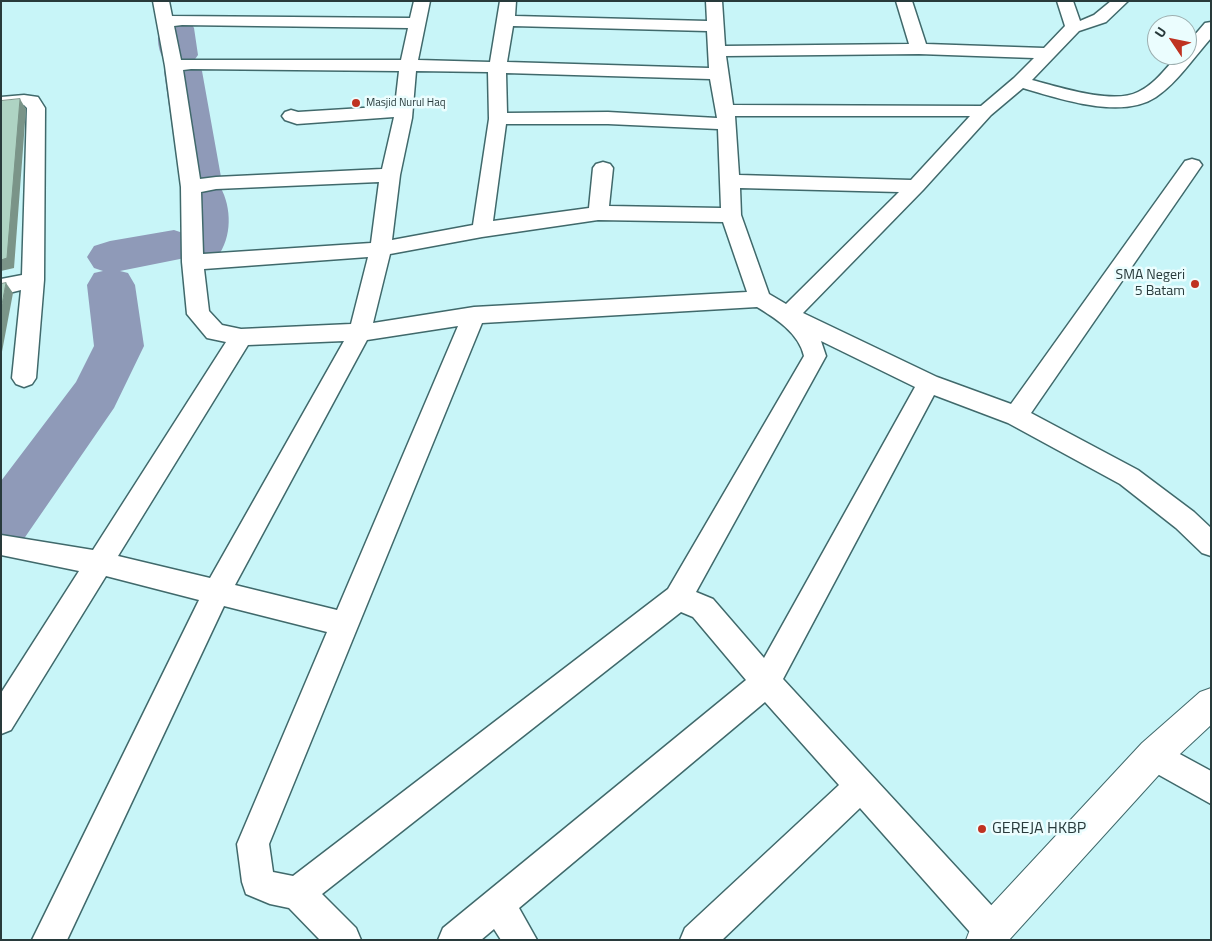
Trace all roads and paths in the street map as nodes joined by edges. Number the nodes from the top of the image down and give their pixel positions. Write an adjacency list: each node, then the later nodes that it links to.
1 (422, 1): 9 (street)
2 (508, 1): 8 (street)
3 (714, 1): 10 (street)
4 (904, 1): 14 (street)
5 (1065, 1): 11 (street)
6 (1120, 1): 11 (street)
7 (163, 11): 9 (street); 18 (street)
8 (506, 21): 10 (street); 20 (street)
9 (417, 23): 19 (street)
10 (714, 26): 15 (street)
11 (1074, 27): 16 (street)
12 (1211, 28): 13 (street)
13 (1197, 44)
14 (919, 50): 15 (street); 16 (street)
15 (717, 51): 21 (street)
16 (1047, 53): 22 (street)
17 (1178, 65): 22 (street)
18 (174, 66): 19 (street); 34 (street)
19 (408, 67): 20 (street); 24 (street)
20 (497, 68): 21 (street); 28 (street)
21 (718, 74): 27 (street)
22 (1020, 82): 25 (street)
23 (1, 102): 40 (street)
24 (404, 111): 26 (street); 31 (street)
25 (985, 111): 27 (street); 33 (street)
26 (291, 116)
27 (726, 117): 28 (street); 32 (street)
28 (498, 119): 37 (street)
29 (1192, 165): 49 (street)
30 (603, 168): 35 (street)
31 (390, 175): 34 (street); 38 (street)
32 (729, 181): 33 (street); 36 (street)
33 (916, 186): 44 (street)
34 (191, 187): 39 (street)
35 (598, 213): 36 (street); 37 (street)
36 (731, 215): 42 (street)
37 (482, 230): 38 (street)
38 (381, 250): 39 (street); 45 (street)
39 (193, 262): 46 (street)
40 (33, 280): 41 (street); 47 (street)
41 (1, 287)
42 (760, 299): 43 (street); 44 (street)
43 (474, 314): 45 (street); 55 (street)
44 (788, 315): 48 (street); 54 (street)
45 (360, 332): 46 (street); 53 (street)
46 (241, 337): 52 (street)
47 (24, 378)
48 (929, 382): 49 (street); 56 (street)
49 (1016, 416): 51 (street)
50 (4, 545): 52 (street)
51 (1211, 545)
52 (99, 563): 53 (street); 58 (street)
53 (217, 592): 55 (street); 65 (street)
54 (678, 598): 56 (street); 62 (street)
55 (344, 624): 62 (street)
56 (766, 682): 60 (street); 63 (street)
57 (1211, 703): 59 (street)
58 (1, 720)
59 (1154, 755): 61 (street); 64 (street)
60 (861, 786): 64 (street); 69 (street)
61 (1211, 789)
62 (298, 893): 66 (street)
63 (498, 905): 67 (street); 68 (street)
64 (988, 935)
65 (49, 940)
66 (344, 940)
67 (455, 940)
68 (520, 940)
69 (697, 940)

